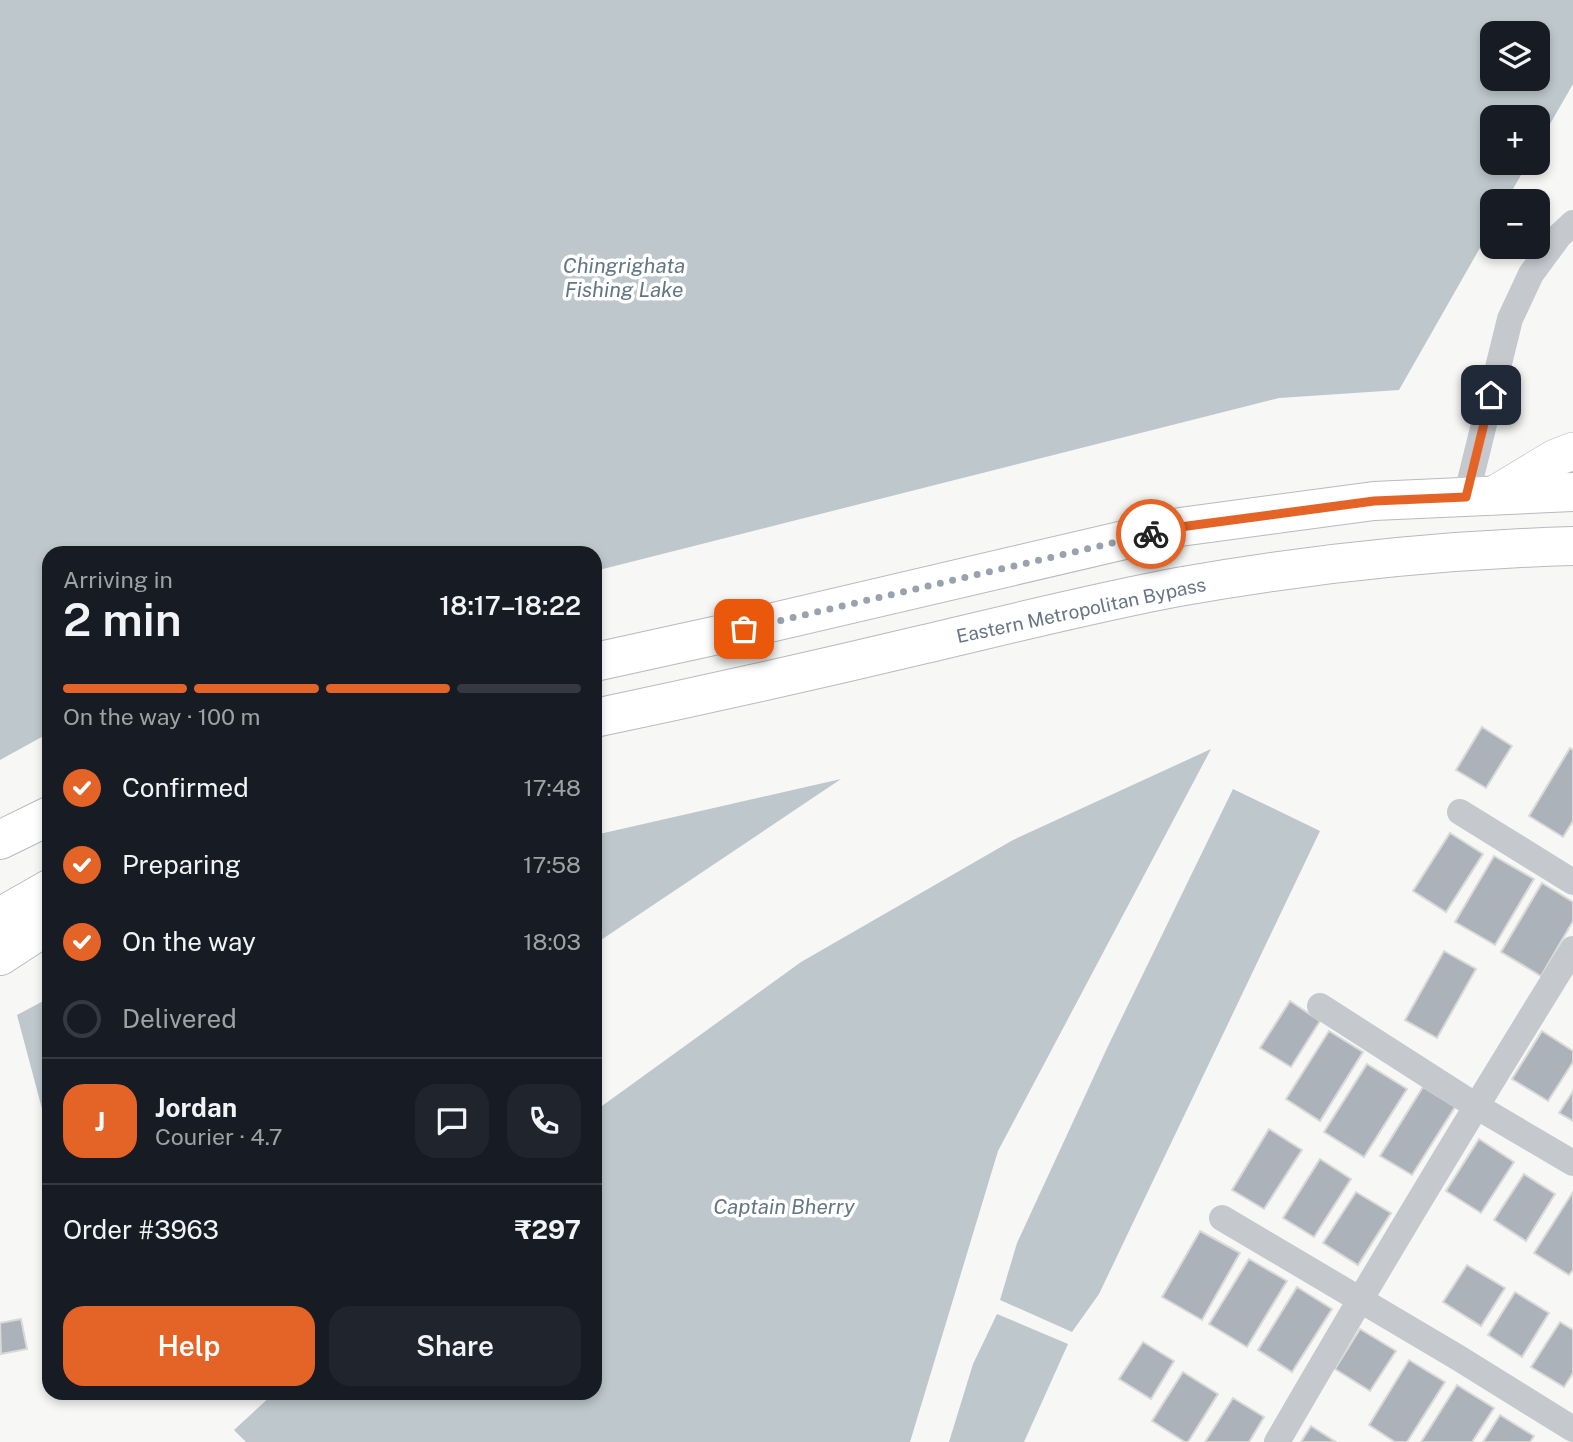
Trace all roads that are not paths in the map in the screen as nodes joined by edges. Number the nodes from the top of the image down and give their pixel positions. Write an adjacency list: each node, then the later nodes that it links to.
1 (1573, 223): 4 (street)
2 (1573, 451): 4 (street)
3 (1573, 492): 4 (main road)
4 (1479, 497): 6 (main road)
5 (1573, 546): 7 (main road, Eastern Metropolitan Bypass)
6 (602, 660)
7 (602, 716)
8 (1460, 812): 11 (street)
9 (42, 819): 10 (main road)
10 (0, 840)
11 (1573, 883)
12 (42, 898): 14 (main road)
13 (42, 928): 14 (main road)
14 (2, 948)
15 (1573, 949): 17 (street)
16 (1320, 1006): 17 (street)
17 (1476, 1106): 18 (street); 20 (street)
18 (1573, 1163)
19 (1222, 1218): 20 (street)
20 (1360, 1299): 21 (street); 22 (street)
21 (1573, 1429)
22 (1277, 1442)

